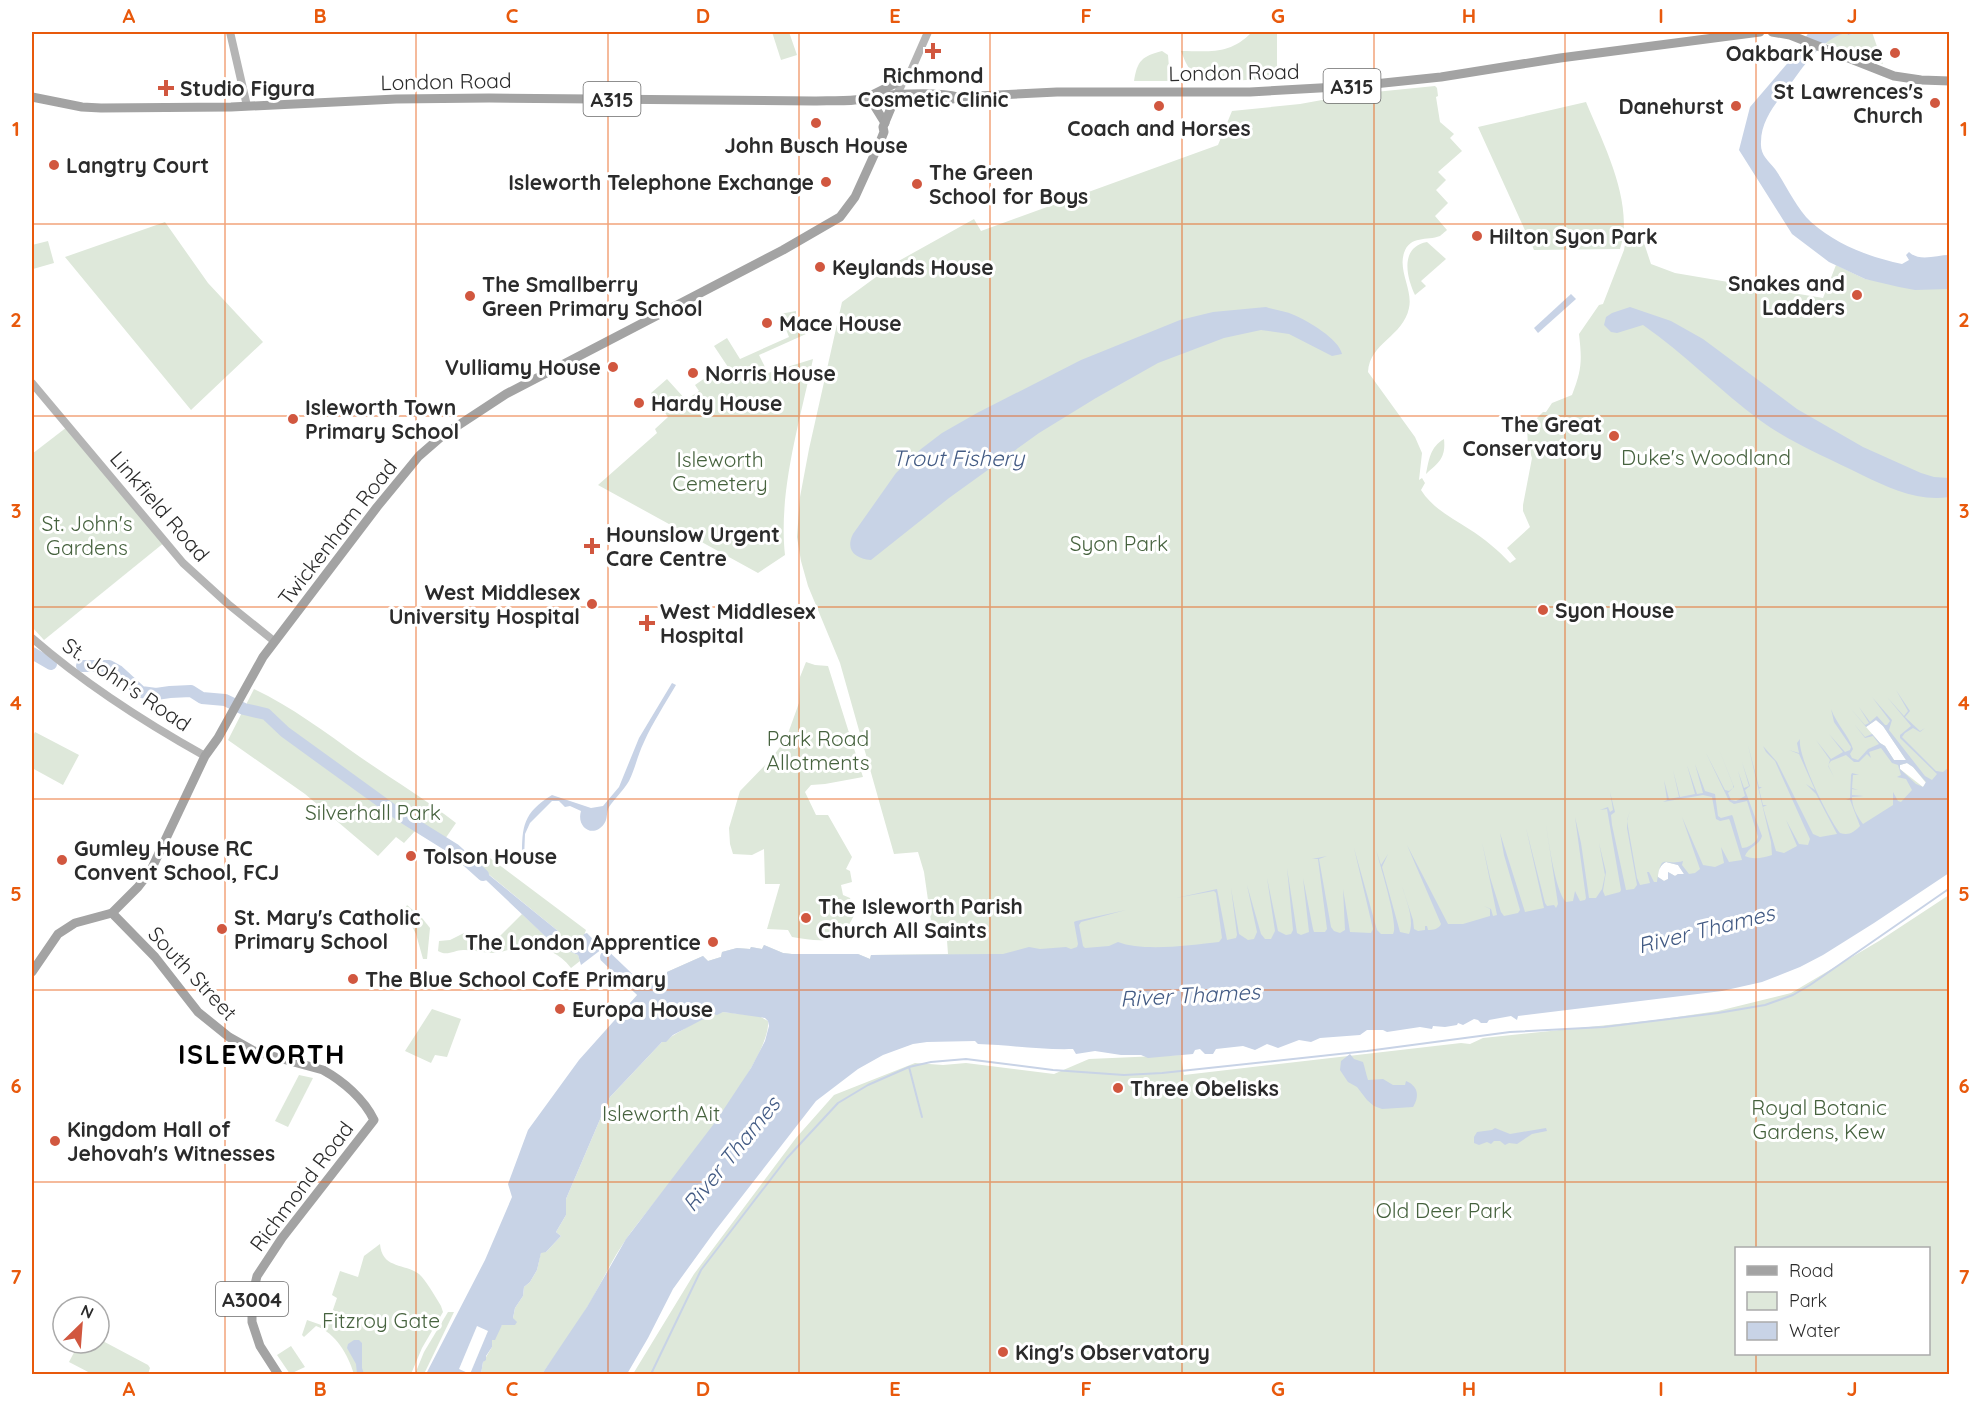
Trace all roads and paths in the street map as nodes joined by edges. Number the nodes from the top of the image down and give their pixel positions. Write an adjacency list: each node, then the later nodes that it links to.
1 (230, 32): 10 (street)
2 (928, 32): 5 (street)
3 (1760, 32): 9 (main road, London Road / A315)
4 (1772, 32): 6 (main road)
5 (907, 76): 8 (main road); 9 (street)
6 (1950, 81)
7 (32, 97): 10 (main road, London Road / A315)
8 (868, 99): 9 (main road, London Road / A315); 10 (main road, London Road / A315); 11 (main road)
9 (898, 99): 11 (main road, Twickenham Road)
10 (247, 106)
11 (885, 128): 14 (main road, Twickenham Road)
12 (32, 383): 14 (street, Linkfield Road)
13 (32, 638): 15 (street, St. John's Road)
14 (274, 641): 15 (main road, Twickenham Road)
15 (205, 756): 16 (main road, Twickenham Road)
16 (112, 913): 17 (main road, Twickenham Road); 18 (main road, South Street / A3004)
17 (32, 972)
18 (374, 1120): 19 (main road, Richmond Road / A3004)
19 (278, 1374)

